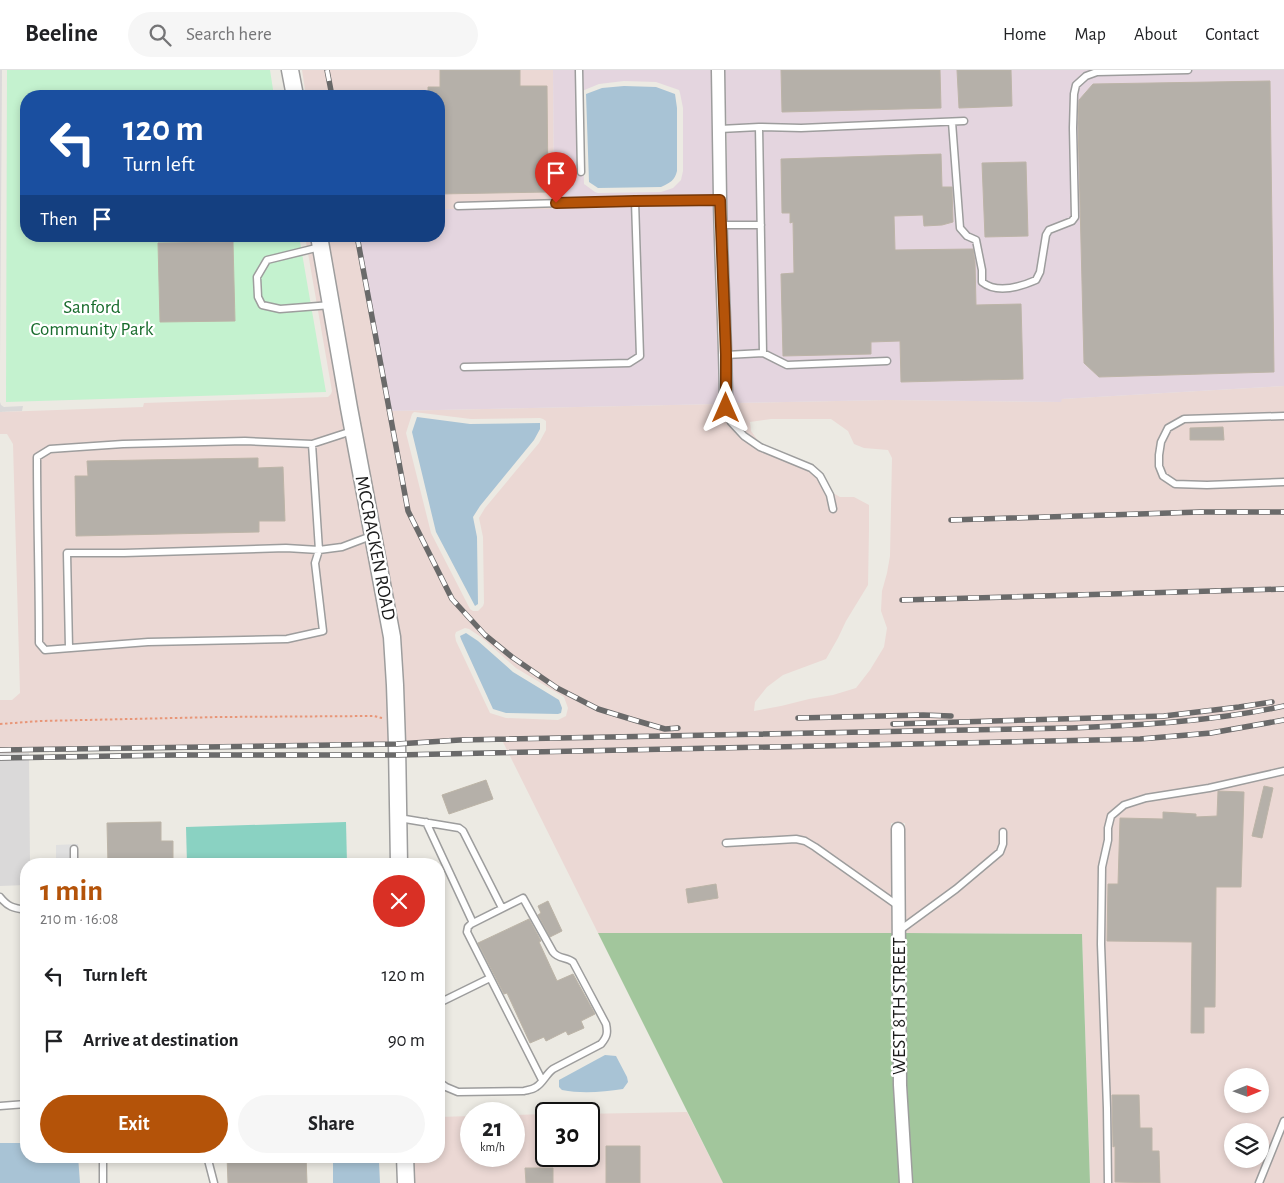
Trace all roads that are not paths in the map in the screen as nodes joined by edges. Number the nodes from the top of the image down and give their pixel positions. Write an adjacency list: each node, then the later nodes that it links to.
1 (290, 70): 5 (street)
2 (579, 70): 10 (lane)
3 (718, 70): 9 (street)
4 (1188, 70): 7 (lane)
5 (294, 90)
6 (964, 121): 7 (lane)
7 (952, 122): 8 (lane)
8 (759, 127): 9 (lane); 15 (lane)
9 (720, 129): 11 (street)
10 (581, 172)
11 (720, 200): 12 (lane); 14 (street)
12 (635, 201): 13 (lane); 22 (lane)
13 (458, 206)
14 (721, 225): 15 (lane); 20 (street)
15 (762, 225): 19 (lane)
16 (317, 242): 18 (lane)
17 (320, 242): 18 (street, MCCRACKEN ROAD)
18 (331, 305): 25 (street, MCCRACKEN ROAD)
19 (763, 353): 20 (lane); 21 (lane)
20 (726, 355): 23 (street)
21 (887, 361)
22 (464, 367)
23 (726, 408): 28 (lane)
24 (1284, 416): 27 (lane)
25 (353, 431): 26 (lane); 29 (street, MCCRACKEN ROAD)
26 (312, 444): 30 (lane); 31 (lane)
27 (1284, 482)
28 (833, 509)
29 (373, 535): 30 (lane); 33 (street, MCCRACKEN ROAD)
30 (319, 550): 31 (lane); 31 (lane)
31 (69, 648)
32 (1284, 771): 63 (lane)
33 (398, 818): 34 (lane); 40 (street, MCCRACKEN ROAD)
34 (426, 822): 41 (lane); 45 (lane)
35 (898, 829): 44 (street, WEST 8TH STREET)
36 (1003, 832): 48 (lane)
37 (726, 844): 44 (lane)
38 (74, 849): 39 (lane)
39 (74, 858)
40 (399, 858)
41 (443, 858)
42 (445, 863): 47 (lane)
43 (0, 897): 46 (lane)
44 (898, 906): 48 (street, WEST 8TH STREET)
45 (502, 908): 47 (lane); 51 (lane)
46 (20, 909)
47 (473, 923): 49 (lane)
48 (899, 930): 62 (street, WEST 8TH STREET)
49 (490, 978): 50 (lane); 51 (lane)
50 (445, 1000)
51 (542, 1080): 52 (lane)
52 (445, 1086)
53 (20, 1104): 54 (lane)
54 (0, 1106)
55 (1284, 1121): 64 (lane)
56 (103, 1163): 59 (lane)
57 (209, 1163): 60 (lane)
58 (406, 1163): 61 (street)
59 (104, 1183)
60 (214, 1183)
61 (406, 1183)
62 (906, 1183)
63 (1108, 1183)
64 (1259, 1183)

